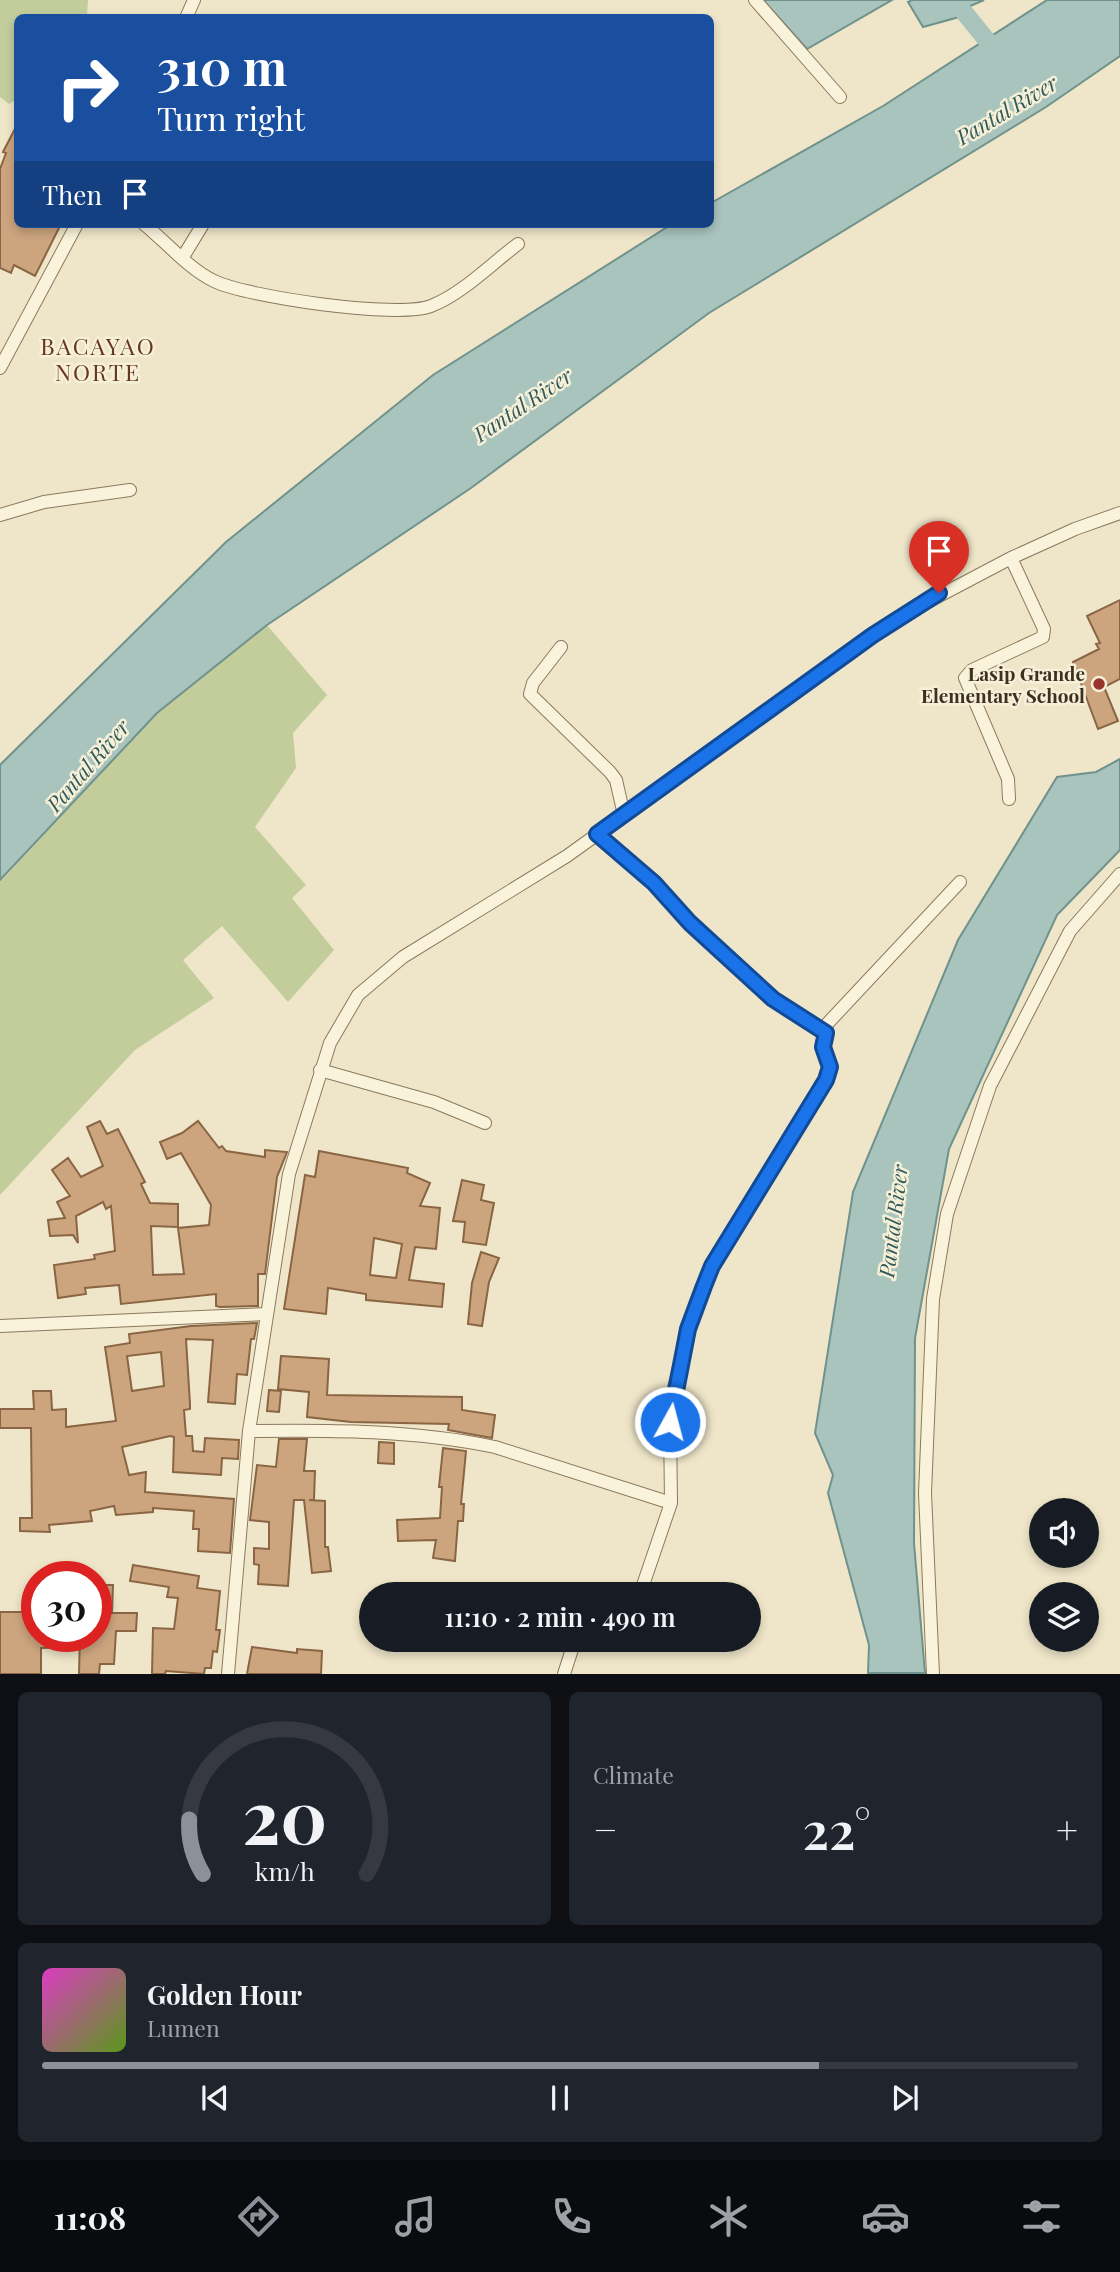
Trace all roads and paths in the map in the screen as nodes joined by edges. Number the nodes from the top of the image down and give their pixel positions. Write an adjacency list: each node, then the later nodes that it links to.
1 (755, 0): 2 (street)
2 (840, 97)
3 (75, 228): 8 (street)
4 (149, 228): 7 (street)
5 (201, 228): 7 (street)
6 (518, 244): 7 (street)
7 (183, 257)
8 (0, 368)
9 (130, 490): 11 (street)
10 (1120, 513): 12 (street)
11 (0, 514)
12 (1011, 558): 14 (street); 15 (street)
13 (561, 647): 15 (street)
14 (1009, 799)
15 (624, 815): 16 (street)
16 (597, 834): 19 (street); 20 (street)
17 (1120, 874): 30 (street)
18 (960, 882): 19 (street)
19 (826, 1033): 25 (street)
20 (320, 1070): 21 (street); 22 (street)
21 (485, 1123)
22 (266, 1314): 23 (street); 24 (street)
23 (0, 1326)
24 (250, 1432): 25 (street); 28 (street)
25 (671, 1503): 26 (street)
26 (644, 1582)
27 (571, 1652): 29 (street)
28 (228, 1674)
29 (564, 1674)
30 (933, 1674)

